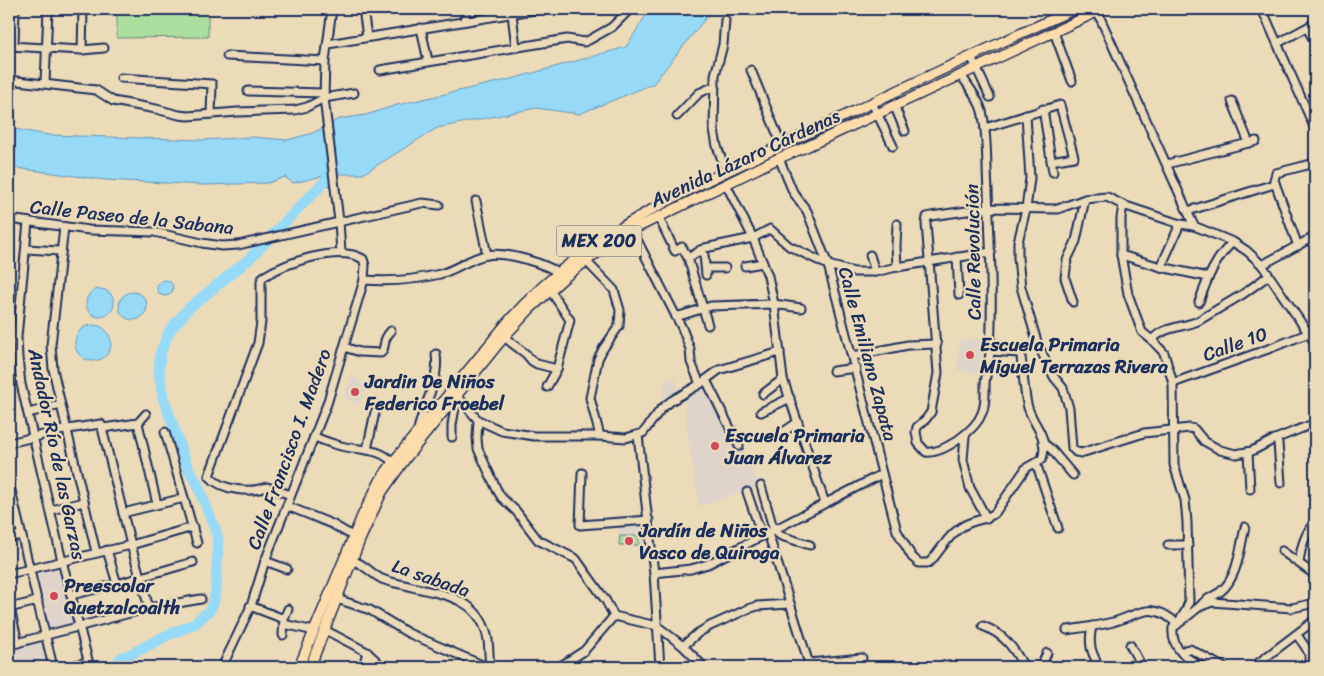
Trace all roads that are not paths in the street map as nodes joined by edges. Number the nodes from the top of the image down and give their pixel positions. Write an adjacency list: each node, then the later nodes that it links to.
1 (15, 9): 24 (street)
2 (48, 9): 27 (street)
3 (83, 9): 29 (street)
4 (332, 9): 23 (street)
5 (363, 9): 20 (street)
6 (464, 9): 13 (street)
7 (540, 9): 12 (street)
8 (630, 9): 25 (street)
9 (1075, 9): 19 (main road, Avenida Lázaro Cárdenas / MEX 200)
10 (1262, 9): 22 (street)
11 (1100, 10): 18 (main road, Avenida Lázaro Cárdenas / MEX 200); 63 (street)
12 (516, 12): 13 (street); 25 (street)
13 (466, 20): 16 (street)
14 (725, 20): 42 (street)
15 (1315, 23): 17 (street)
16 (421, 28): 20 (street); 33 (street)
17 (1307, 28): 21 (street); 22 (street)
18 (1054, 32): 26 (main road, Avenida Lázaro Cárdenas / MEX 200); 40 (street)
19 (1016, 36): 26 (main road); 31 (main road, Avenida Lázaro Cárdenas / MEX 200)
20 (367, 37): 23 (street)
21 (1315, 42)
22 (1278, 43): 56 (street)
23 (328, 44): 32 (street)
24 (12, 46): 27 (street)
25 (516, 47): 33 (street)
26 (1021, 47): 34 (main road, Avenida Lázaro Cárdenas / MEX 200)
27 (46, 48): 29 (street); 41 (street)
28 (104, 48): 29 (street)
29 (82, 50)
30 (227, 56): 32 (street)
31 (971, 56): 34 (street); 48 (main road, Avenida Lázaro Cárdenas / MEX 200)
32 (325, 61): 45 (street)
33 (428, 61): 35 (street)
34 (977, 68): 37 (main road, Avenida Lázaro Cárdenas / MEX 200); 46 (street)
35 (380, 70)
36 (751, 70): 58 (street)
37 (961, 75): 49 (main road, Avenida Lázaro Cárdenas / MEX 200); 55 (street, Calle Revolución)
38 (121, 78): 52 (street)
39 (9, 80): 41 (street)
40 (1072, 81)
41 (45, 83): 52 (street)
42 (715, 86): 54 (street); 64 (street)
43 (248, 91): 45 (street)
44 (354, 93): 45 (street)
45 (324, 96): 52 (street); 77 (street)
46 (990, 97)
47 (1232, 101): 63 (street)
48 (872, 103): 51 (street); 58 (main road, Avenida Lázaro Cárdenas / MEX 200)
49 (894, 105): 51 (main road, Avenida Lázaro Cárdenas / MEX 200); 57 (street)
50 (1044, 109): 53 (street); 61 (street); 61 (street)
51 (877, 113): 59 (street); 60 (main road, Avenida Lázaro Cárdenas / MEX 200)
52 (211, 114)
53 (1026, 115): 55 (street); 73 (street)
54 (677, 116)
55 (985, 128): 72 (street, Calle Revolución)
56 (1315, 130)
57 (905, 131)
58 (782, 146): 64 (main road, Avenida Lázaro Cárdenas / MEX 200)
59 (893, 146)
60 (779, 158): 67 (main road, Avenida Lázaro Cárdenas / MEX 200); 101 (street, Calle Emiliano Zapata)
61 (1051, 160): 65 (street)
62 (1315, 163): 66 (street)
63 (1167, 164): 74 (street)
64 (726, 172): 108 (main road, Avenida Lázaro Cárdenas / MEX 200)
65 (1053, 172)
66 (1275, 183): 74 (street); 87 (street)
67 (726, 184): 75 (main road, Avenida Lázaro Cárdenas / MEX 200); 85 (street)
68 (1085, 199): 71 (street); 73 (street); 114 (street)
69 (476, 201): 93 (street)
70 (440, 205): 77 (street, Calle Paseo de la Sabana)
71 (1123, 205): 80 (street); 95 (street)
72 (988, 208): 73 (street); 91 (street, Calle Revolución); 99 (street)
73 (1026, 209): 155 (street)
74 (1188, 211): 81 (street)
75 (658, 216): 83 (main road, Avenida Lázaro Cárdenas / MEX 200); 97 (street)
76 (9, 219): 78 (street, Calle Paseo de la Sabana)
77 (339, 221): 82 (street, Calle Paseo de la Sabana); 92 (street)
78 (28, 222): 82 (street, Calle Paseo de la Sabana); 88 (street, Andador Río de las Garzas)
79 (897, 224): 104 (street)
80 (1180, 224): 81 (street); 105 (street)
81 (1194, 226): 86 (street)
82 (64, 227): 90 (street)
83 (632, 230): 98 (main road, Avenida Lázaro Cárdenas / MEX 200); 119 (street)
84 (1315, 236): 87 (street)
85 (753, 238): 89 (street); 100 (street); 101 (street)
86 (1233, 242): 102 (street); 110 (street)
87 (1298, 246): 102 (street)
88 (26, 248): 90 (street); 121 (street, Andador Río de las Garzas)
89 (700, 250): 97 (street); 106 (street)
90 (60, 251): 144 (street)
91 (991, 252): 96 (street); 130 (street, Calle Revolución)
92 (341, 254): 111 (street, Calle Francisco I. Madero); 182 (street)
93 (487, 255): 108 (street); 111 (street)
94 (870, 255): 107 (street)
95 (1121, 255): 105 (street); 126 (street)
96 (956, 257): 99 (street); 113 (street)
97 (688, 258): 117 (street)
98 (586, 261): 108 (main road, Avenida Lázaro Cárdenas / MEX 200); 160 (street)
99 (930, 262): 104 (street); 128 (street)
100 (763, 263): 103 (street); 116 (street)
101 (828, 265): 107 (street); 133 (street, Calle Emiliano Zapata)
102 (1262, 265): 109 (street)
103 (744, 266)
104 (897, 267): 107 (street)
105 (1161, 267): 110 (street)
106 (725, 268)
107 (875, 272)
108 (562, 275): 112 (main road, Avenida Lázaro Cárdenas / MEX 200); 157 (main road, Avenida Lázaro Cárdenas / MEX 200)
109 (1268, 276): 124 (street); 126 (street)
110 (1208, 277): 115 (street)
111 (364, 280): 129 (street, Calle Francisco I. Madero)
112 (550, 290): 125 (main road, Avenida Lázaro Cárdenas / MEX 200); 134 (street)
113 (959, 295)
114 (1072, 302)
115 (1199, 302)
116 (774, 304): 117 (street); 118 (street); 131 (street)
117 (703, 308): 119 (street); 122 (street)
118 (801, 308)
119 (676, 317): 138 (street)
120 (9, 324): 121 (street)
121 (18, 324): 147 (street, Andador Río de las Garzas)
122 (708, 326)
123 (392, 331): 129 (street)
124 (1309, 333): 127 (street); 139 (street, Calle 10)
125 (504, 337): 134 (street); 142 (main road, Avenida Lázaro Cárdenas / MEX 200)
126 (1152, 340): 139 (street)
127 (1315, 343)
128 (937, 344): 133 (street); 161 (street, Calle Revolución)
129 (344, 347): 163 (street, Calle Francisco I. Madero)
130 (990, 351): 161 (street, Calle Revolución); 167 (street)
131 (780, 352): 137 (street); 138 (street)
132 (436, 354): 157 (street)
133 (853, 356): 135 (street, Calle Emiliano Zapata)
134 (557, 368): 140 (street)
135 (856, 368): 136 (street); 175 (street, Calle Emiliano Zapata)
136 (833, 372)
137 (783, 379): 141 (street); 143 (street)
138 (703, 382): 158 (street); 168 (street)
139 (1173, 383): 155 (street)
140 (547, 387)
141 (763, 394)
142 (457, 396): 149 (street); 164 (street); 199 (main road, Avenida Lázaro Cárdenas / MEX 200)
143 (790, 398): 146 (street); 150 (street)
144 (61, 405): 147 (street); 154 (street)
145 (375, 412): 170 (street)
146 (761, 412)
147 (28, 413): 162 (street, Andador Río de las Garzas)
148 (146, 414): 151 (street)
149 (478, 420): 160 (street); 231 (street)
150 (798, 422): 159 (street); 185 (street)
151 (138, 423): 152 (street); 186 (street)
152 (102, 426): 154 (street); 189 (street)
153 (1314, 427): 165 (street); 169 (street)
154 (68, 429): 162 (street); 184 (street)
155 (1172, 429): 171 (street); 204 (street)
156 (165, 432): 183 (street)
157 (418, 433): 173 (main road, Avenida Lázaro Cárdenas / MEX 200)
158 (638, 435): 160 (street); 191 (street)
159 (779, 435)
160 (600, 436)
161 (965, 436): 190 (street)
162 (34, 437): 166 (street); 188 (street, Andador Río de las Garzas)
163 (314, 437): 170 (street); 182 (street, Calle Francisco I. Madero)
164 (452, 437)
165 (1275, 439): 171 (street); 178 (street)
166 (9, 443)
167 (1043, 443): 172 (street); 176 (street)
168 (739, 446)
169 (1315, 447)
170 (367, 450): 173 (street)
171 (1250, 452): 180 (street)
172 (1039, 461): 190 (street); 195 (street)
173 (393, 462): 199 (main road, Avenida Lázaro Cárdenas / MEX 200)
174 (582, 473): 191 (street)
175 (882, 474): 185 (street); 190 (street, Calle Emiliano Zapata)
176 (1073, 475)
177 (9, 482): 197 (street)
178 (1281, 483)
179 (761, 486): 196 (street)
180 (1250, 489)
181 (747, 492): 196 (street)
182 (291, 495): 187 (street, Calle Francisco I. Madero)
183 (184, 498): 186 (street); 193 (street)
184 (84, 502): 188 (street); 207 (street)
185 (825, 502): 196 (street)
186 (157, 504): 189 (street)
187 (286, 506): 199 (street); 211 (street, Calle Francisco I. Madero)
188 (51, 510): 209 (street, Andador Río de las Garzas)
189 (123, 513): 201 (street)
190 (988, 519)
191 (649, 520): 215 (street)
192 (1315, 521): 212 (street)
193 (193, 527): 200 (street); 201 (street)
194 (1245, 527): 227 (street)
195 (1058, 528)
196 (768, 533): 202 (street); 215 (street); 225 (street)
197 (21, 535): 198 (street); 213 (street)
198 (9, 538)
199 (357, 538): 208 (main road, Avenida Lázaro Cárdenas / MEX 200)
200 (197, 543)
201 (131, 545): 205 (street); 218 (street)
202 (810, 545)
203 (1168, 545): 204 (street)
204 (1188, 545): 234 (street)
205 (107, 550): 207 (street); 219 (street)
206 (1282, 551): 212 (street)
207 (96, 552): 209 (street)
208 (348, 560): 222 (main road, Avenida Lázaro Cárdenas / MEX 200); 241 (main road, Avenida Lázaro Cárdenas / MEX 200); 261 (street, La sabada)
209 (62, 561): 213 (street); 220 (street, Andador Río de las Garzas)
210 (193, 562): 218 (street)
211 (265, 562): 214 (street); 226 (street, Calle Francisco I. Madero)
212 (1299, 563): 217 (street)
213 (29, 569): 216 (street); 223 (street)
214 (287, 569)
215 (654, 573): 236 (street)
216 (9, 574)
217 (1315, 575)
218 (141, 577): 219 (street); 229 (street)
219 (117, 584): 220 (street)
220 (71, 595): 235 (street, Andador Río de las Garzas)
221 (201, 599): 229 (street)
222 (337, 599): 239 (main road, Avenida Lázaro Cárdenas / MEX 200); 261 (street)
223 (38, 601): 228 (street); 244 (street)
224 (1315, 603): 227 (street)
225 (790, 604): 248 (street); 253 (street)
226 (250, 606): 233 (street); 256 (street, Calle Francisco I. Madero)
227 (1199, 607): 234 (street)
228 (9, 608): 245 (street)
229 (149, 608): 235 (street)
230 (288, 609): 233 (street)
231 (614, 616): 236 (street); 262 (street)
232 (1315, 620): 243 (street)
233 (284, 621): 241 (street); 242 (street)
234 (1177, 624): 238 (street); 251 (street)
235 (80, 626): 244 (street); 255 (street, Andador Río de las Garzas)
236 (657, 626): 248 (street); 263 (street)
237 (983, 626): 265 (street)
238 (1092, 626): 240 (street); 267 (street)
239 (325, 630): 249 (street); 258 (main road, Avenida Lázaro Cárdenas / MEX 200)
240 (1066, 630)
241 (314, 631): 257 (main road, Avenida Lázaro Cárdenas / MEX 200)
242 (283, 635)
243 (1297, 635): 271 (street); 272 (street)
244 (46, 636): 245 (street); 254 (street)
245 (18, 643): 246 (street)
246 (9, 645)
247 (1130, 645): 268 (street)
248 (682, 646): 264 (street)
249 (367, 652): 259 (street); 260 (street)
250 (1047, 653): 266 (street)
251 (1182, 653): 269 (street); 270 (street)
252 (862, 658): 253 (street)
253 (810, 665)
254 (53, 667)
255 (66, 667)
256 (222, 667)
257 (299, 667)
258 (310, 667)
259 (363, 667)
260 (383, 667)
261 (489, 667)
262 (559, 667)
263 (660, 667)
264 (704, 667)
265 (1024, 667)
266 (1041, 667)
267 (1100, 667)
268 (1142, 667)
269 (1202, 667)
270 (1223, 667)
271 (1253, 667)
272 (1308, 667)

